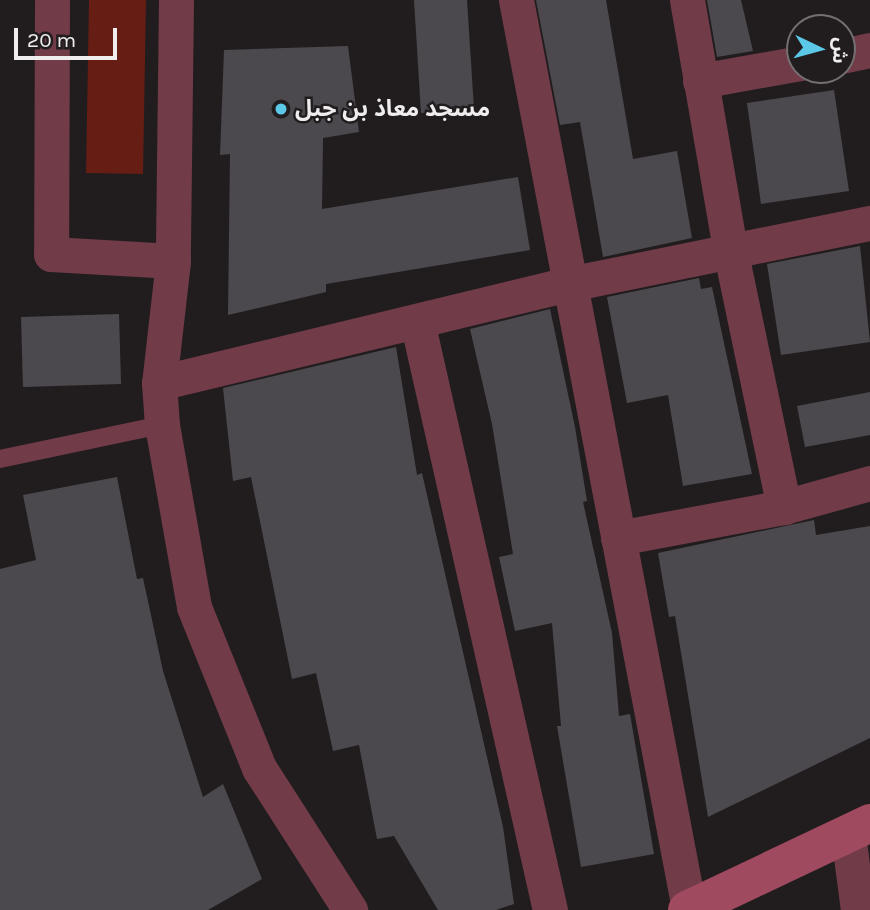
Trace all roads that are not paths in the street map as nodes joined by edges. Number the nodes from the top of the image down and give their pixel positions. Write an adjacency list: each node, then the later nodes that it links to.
1 (52, 0): 9 (street)
2 (176, 0): 9 (street)
3 (516, 0): 10 (street)
4 (687, 0): 6 (street)
5 (786, 66): 6 (street)
6 (700, 81): 8 (street)
7 (870, 223): 8 (street)
8 (730, 249): 10 (street); 16 (street)
9 (173, 261): 12 (street)
10 (569, 284): 11 (street); 17 (street)
11 (417, 321): 12 (street); 21 (street)
12 (159, 383): 13 (street)
13 (162, 425): 14 (lane); 20 (street)
14 (0, 459)
15 (870, 483): 16 (street)
16 (784, 507): 17 (street)
17 (618, 538): 19 (street)
18 (859, 828): 19 (street); 22 (street)
19 (688, 909)
20 (349, 910)
21 (550, 910)
22 (858, 910)

